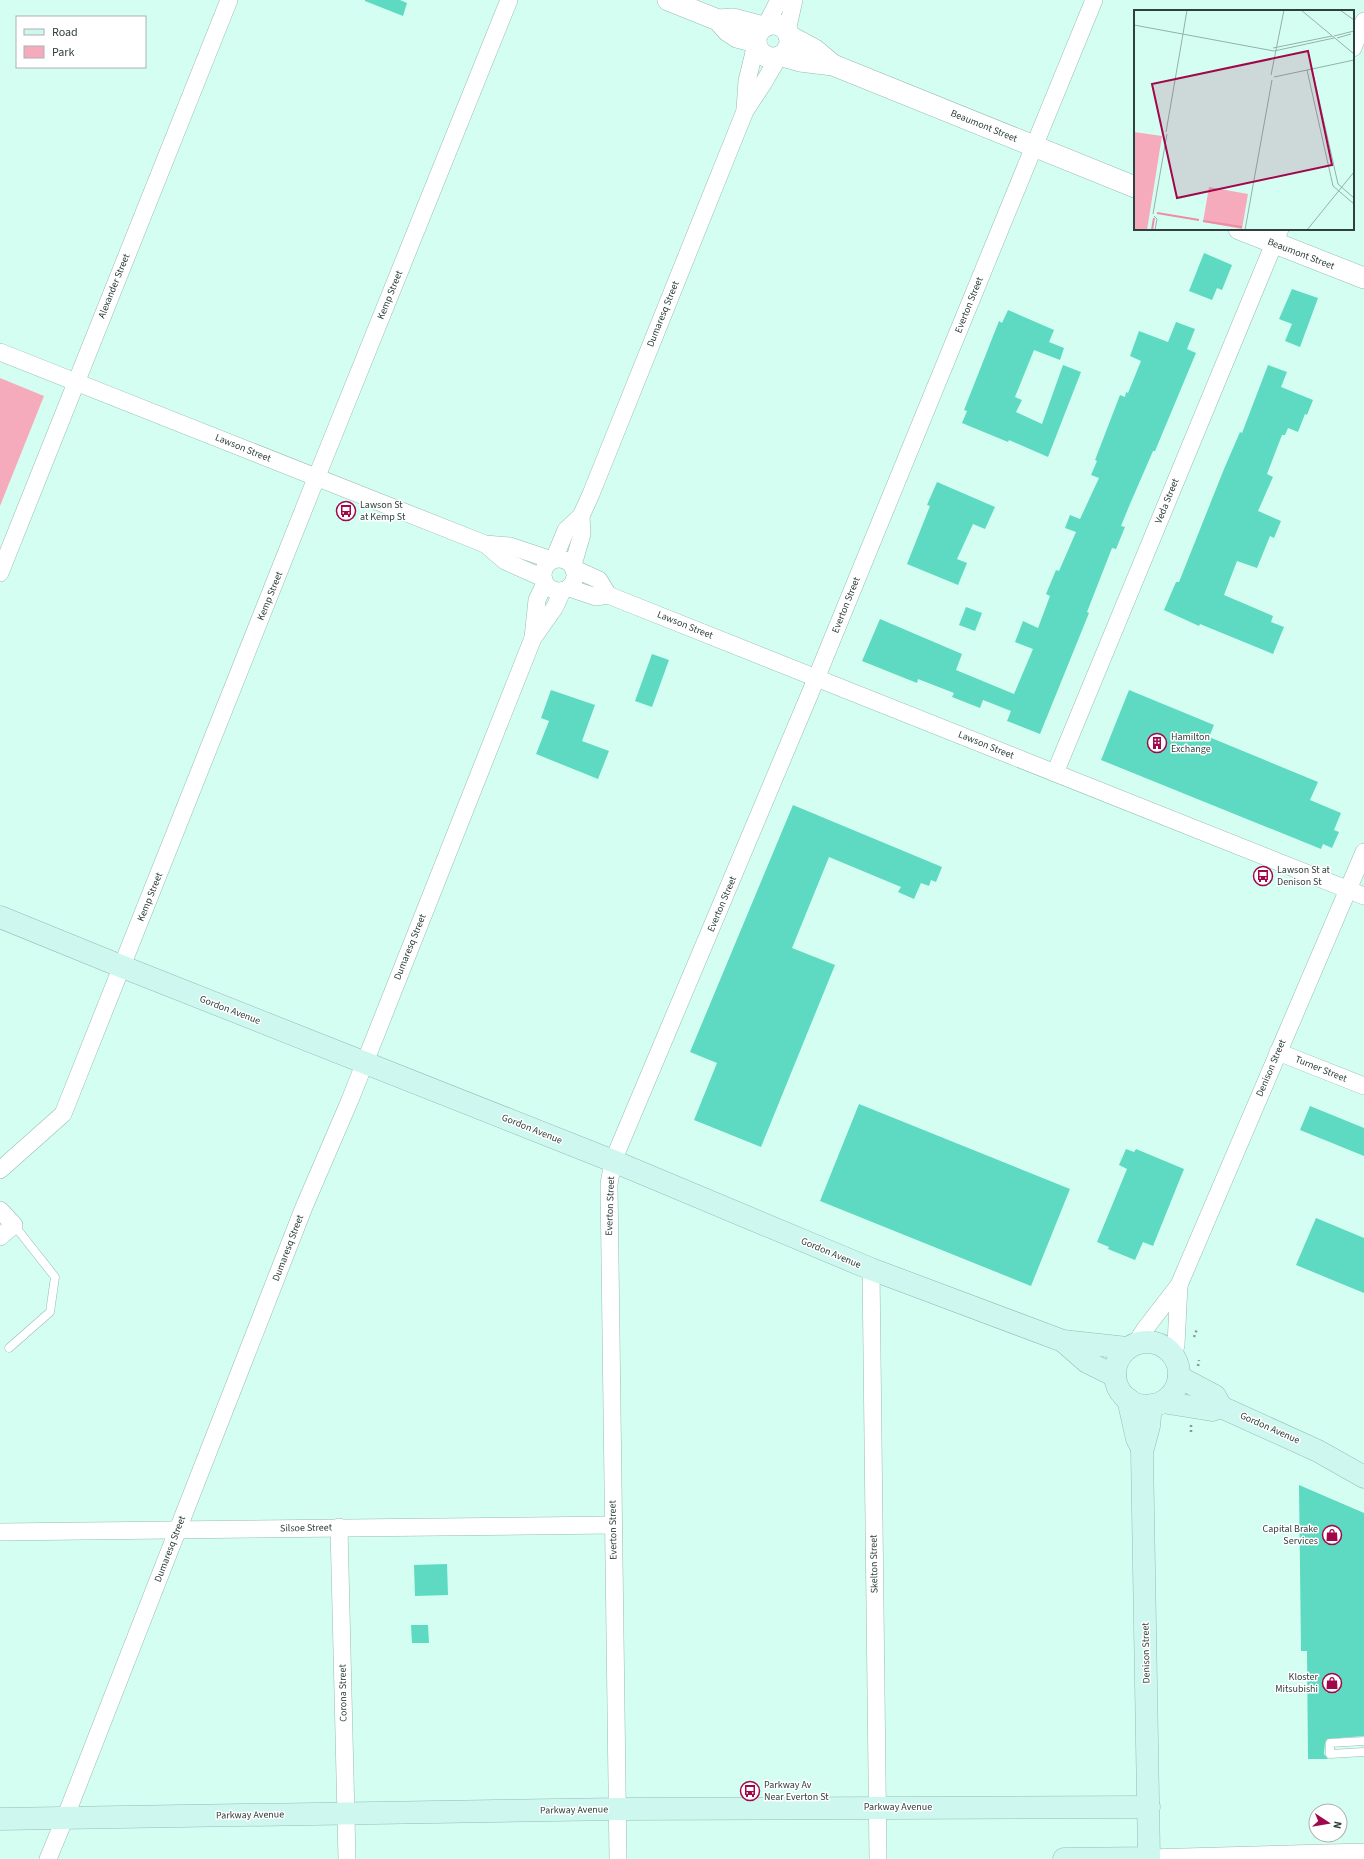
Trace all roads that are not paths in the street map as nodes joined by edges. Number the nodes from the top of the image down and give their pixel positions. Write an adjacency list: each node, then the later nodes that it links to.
1 (229, 0): 20 (street, Alexander Street)
2 (509, 0): 21 (street, Kemp Street)
3 (668, 0): 9 (street)
4 (779, 0): 9 (street, Dumaresq Street)
5 (794, 0): 8 (street)
6 (1094, 0): 14 (street, Everton Street)
7 (1364, 21): 10 (street)
8 (788, 33): 9 (street); 11 (street); 12 (street, Beaumont Street)
9 (761, 34): 11 (street); 13 (street, Dumaresq Street)
10 (1354, 46)
11 (780, 57): 12 (street, Beaumont Street); 13 (street, Dumaresq Street)
12 (833, 65): 14 (street, Beaumont Street)
13 (745, 111): 22 (street, Dumaresq Street)
14 (1034, 147): 15 (street, Beaumont Street); 31 (street, Everton Street)
15 (1134, 187)
16 (1244, 230): 17 (street, Beaumont Street)
17 (1277, 236): 18 (street, Beaumont Street); 32 (street, Veda Street)
18 (1364, 278)
19 (0, 352): 20 (street, Lawson Street)
20 (76, 382): 21 (street, Lawson Street); 26 (street, Alexander Street)
21 (317, 477): 23 (street, Lawson Street); 36 (street, Kemp Street)
22 (581, 516): 24 (street, Dumaresq Street); 25 (street, Dumaresq Street)
23 (485, 544): 24 (street, Lawson Street); 27 (street, Lawson Street)
24 (553, 560): 25 (street); 27 (street)
25 (574, 567): 28 (street); 29 (street)
26 (0, 573)
27 (544, 580): 28 (street); 30 (street, Dumaresq Street)
28 (565, 590): 29 (street, Lawson Street); 30 (street, Dumaresq Street)
29 (608, 595): 31 (street, Lawson Street)
30 (534, 638): 38 (street, Dumaresq Street)
31 (816, 677): 32 (street, Lawson Street); 40 (street, Everton Street)
32 (1055, 773): 34 (street, Lawson Street)
33 (1364, 852): 34 (street, Denison Street)
34 (1356, 893): 37 (street, Denison Street)
35 (0, 917): 36 (main road, Gordon Avenue)
36 (123, 967): 38 (main road, Gordon Avenue); 41 (street, Kemp Street)
37 (1278, 1052): 39 (street, Turner Street); 46 (street, Denison Street)
38 (364, 1062): 40 (main road, Gordon Avenue); 62 (street, Dumaresq Street)
39 (1364, 1086)
40 (614, 1161): 45 (main road, Gordon Avenue); 60 (street, Everton Street)
41 (0, 1170)
42 (0, 1210): 43 (street)
43 (14, 1225): 44 (street); 49 (lane)
44 (0, 1237)
45 (871, 1269): 47 (main road, Gordon Avenue); 66 (street, Skelton Street)
46 (1179, 1285): 48 (street, Denison Street); 50 (street, Denison Street)
47 (1063, 1341): 48 (main road, Gordon Avenue); 51 (main road, Gordon Avenue)
48 (1132, 1346): 50 (main road); 51 (main road)
49 (9, 1348)
50 (1173, 1356): 52 (main road)
51 (1115, 1376): 53 (main road)
52 (1179, 1377): 54 (main road); 55 (main road, Gordon Avenue)
53 (1128, 1399): 54 (main road); 56 (main road, Denison Street)
54 (1157, 1403): 55 (main road, Gordon Avenue); 56 (main road, Denison Street)
55 (1221, 1407): 57 (main road, Gordon Avenue)
56 (1142, 1448): 67 (main road, Denison Street)
57 (1318, 1451): 58 (main road, Gordon Avenue); 59 (main road, Gordon Avenue)
58 (1364, 1460)
59 (1364, 1477)
60 (613, 1525): 61 (street, Silsoe Street); 68 (street, Everton Street)
61 (339, 1527): 62 (street, Silsoe Street); 69 (street, Corona Street)
62 (177, 1529): 63 (street, Silsoe Street); 70 (street, Dumaresq Street)
63 (0, 1532)
64 (1364, 1741): 65 (lane)
65 (1364, 1752)
66 (877, 1807): 67 (main road, Parkway Avenue); 68 (main road, Parkway Avenue); 77 (street, Skelton Street)
67 (1148, 1807): 73 (main road, Denison Street)
68 (618, 1809): 69 (main road, Parkway Avenue); 76 (street, Everton Street)
69 (346, 1813): 70 (main road, Parkway Avenue); 75 (street, Corona Street)
70 (65, 1818): 71 (main road, Parkway Avenue); 74 (street, Dumaresq Street)
71 (0, 1819)
72 (1364, 1852): 73 (street)
73 (1149, 1858): 78 (main road)
74 (48, 1859)
75 (347, 1859)
76 (618, 1859)
77 (878, 1859)
78 (1064, 1859)

